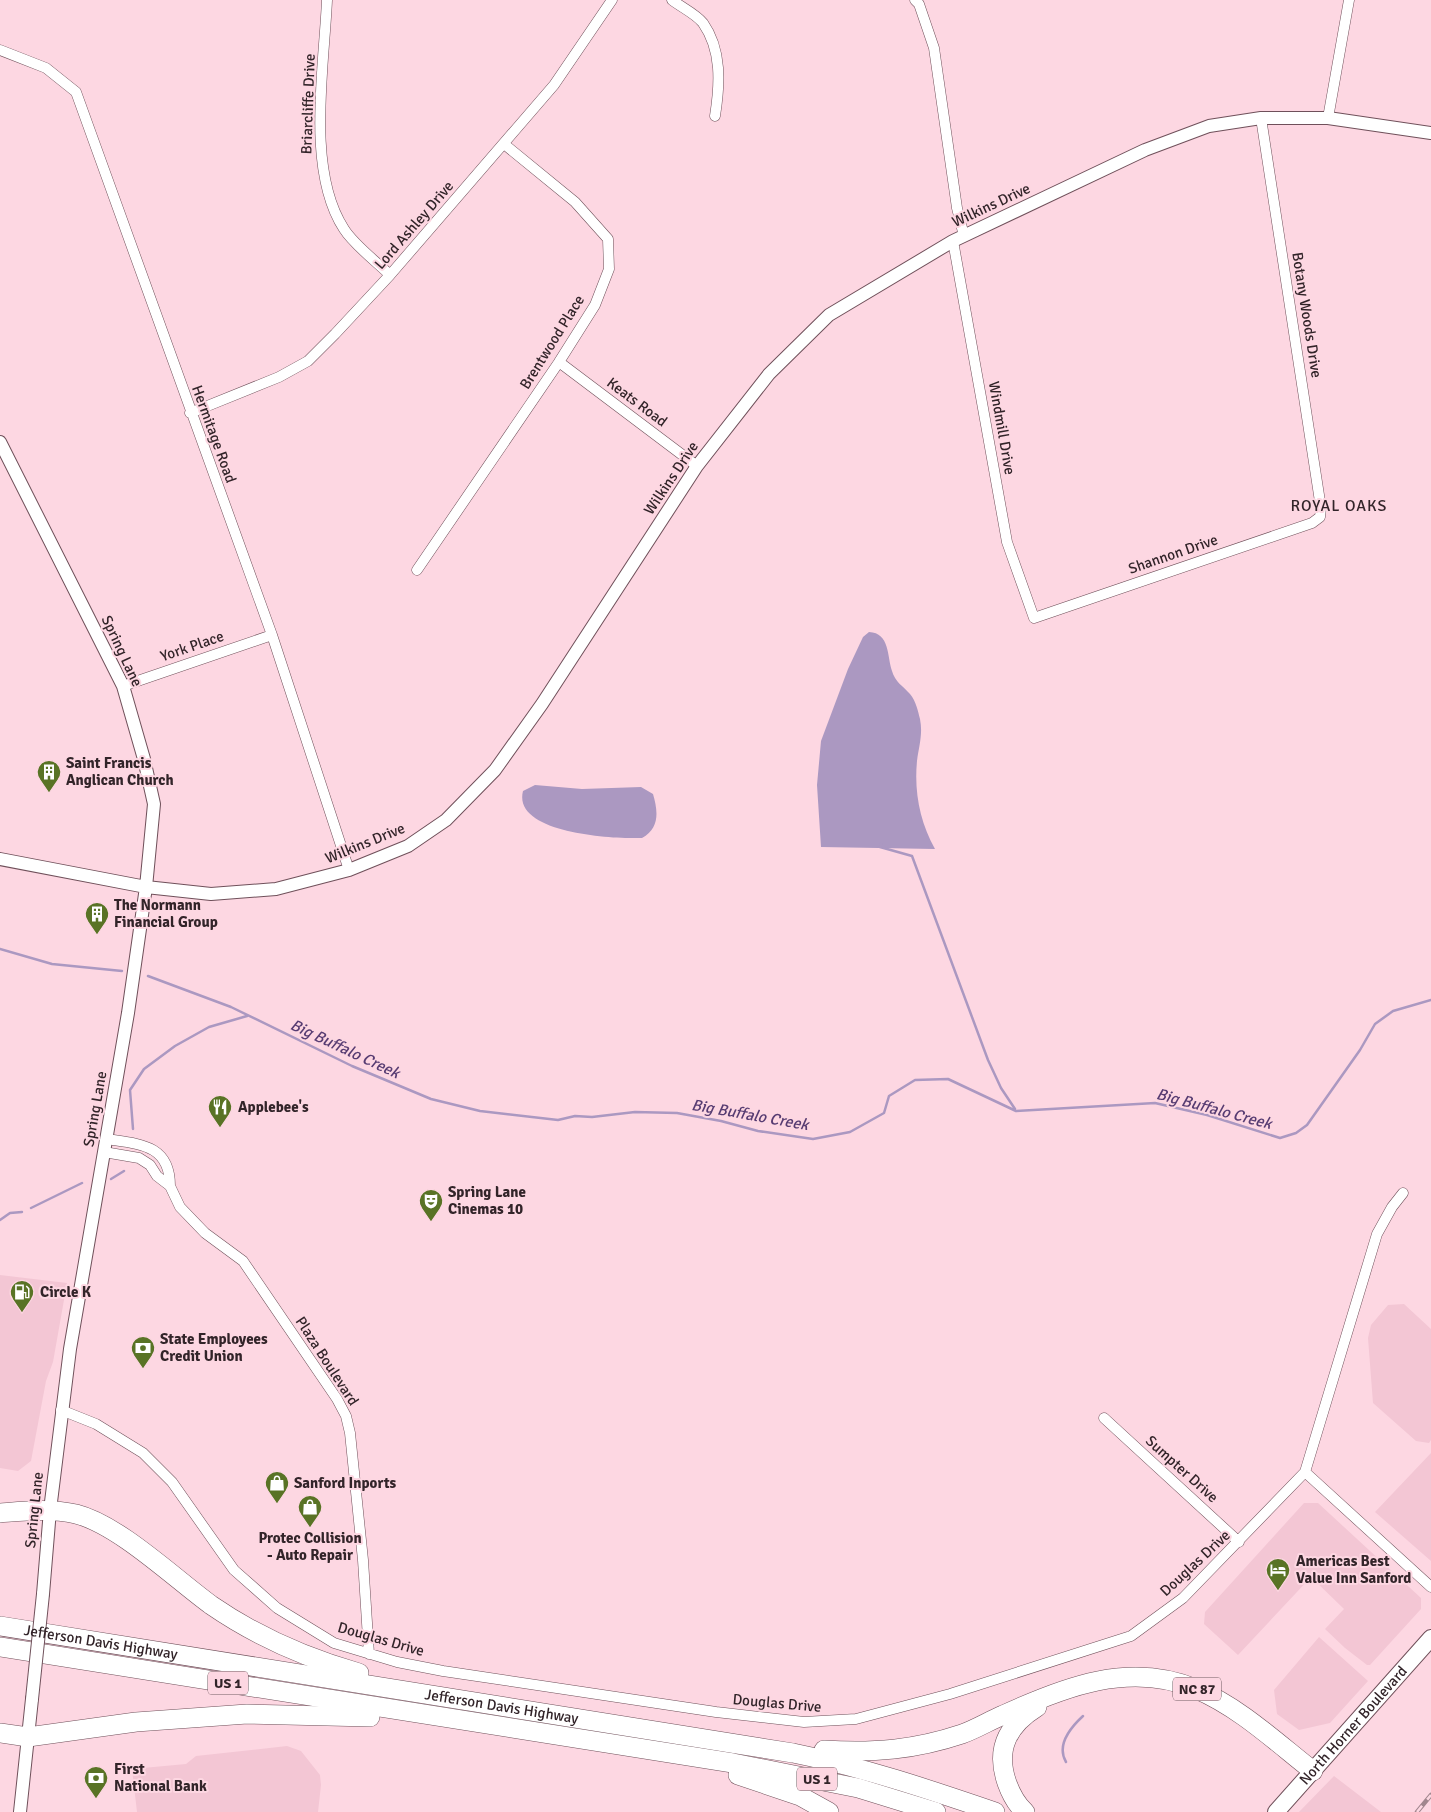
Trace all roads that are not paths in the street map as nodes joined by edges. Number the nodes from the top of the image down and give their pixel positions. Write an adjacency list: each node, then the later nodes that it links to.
1 (327, 0): 13 (street, Briarcliffe Drive)
2 (612, 0): 11 (street, Lord Ashley Drive)
3 (672, 0): 7 (street)
4 (1349, 0): 9 (street)
5 (919, 1): 12 (street, Windmill Drive)
6 (0, 50): 15 (street, Hermitage Road)
7 (715, 116)
8 (1260, 118): 9 (street, Wilkins Drive); 12 (street, Wilkins Drive); 18 (street, Botany Woods Drive)
9 (1328, 118): 10 (street, Wilkins Drive)
10 (1431, 133)
11 (504, 144): 13 (street, Lord Ashley Drive); 14 (street, Brentwood Place)
12 (959, 238): 17 (street, Wilkins Drive); 20 (street, Windmill Drive)
13 (390, 275): 15 (street, Lord Ashley Drive)
14 (559, 362): 17 (street, Keats Road); 19 (street, Brentwood Place)
15 (190, 413): 21 (street, Hermitage Road)
16 (0, 442): 22 (street, Spring Lane)
17 (697, 466): 24 (street, Wilkins Drive)
18 (1320, 517): 20 (street, Shannon Drive)
19 (417, 570)
20 (1034, 618)
21 (272, 635): 22 (street, York Place); 24 (street, Hermitage Road)
22 (122, 686): 25 (street, Spring Lane)
23 (0, 859): 25 (street, Wilkins Drive)
24 (349, 870): 25 (street, Wilkins Drive)
25 (146, 887): 26 (street, Spring Lane)
26 (106, 1139): 27 (street, Spring Lane); 28 (street, Plaza Boulevard)
27 (104, 1152): 28 (street, Plaza Boulevard); 30 (street, Spring Lane)
28 (170, 1186): 40 (street, Plaza Boulevard)
29 (1403, 1193): 32 (street, Douglas Drive)
30 (61, 1410): 33 (street, Spring Lane); 40 (street, Douglas Drive)
31 (1104, 1418): 35 (street, Sumpter Drive)
32 (1305, 1472): 35 (street, Douglas Drive); 36 (street)
33 (50, 1510): 34 (highway); 41 (highway); 45 (street, Spring Lane, bridge)
34 (0, 1513)
35 (1239, 1542): 40 (street, Douglas Drive)
36 (1431, 1587)
37 (0, 1626): 41 (highway, Jefferson Davis Highway / US 1)
38 (1431, 1638): 48 (main road, North Horner Boulevard)
39 (0, 1647): 43 (highway, Jefferson Davis Highway / US 1)
40 (369, 1654)
41 (404, 1690): 46 (highway, Jefferson Davis Highway / US 1)
42 (1059, 1693): 46 (highway); 48 (highway, NC 87); 53 (highway, NC 87)
43 (456, 1720): 45 (highway); 47 (highway, Jefferson Davis Highway / US 1)
44 (0, 1733): 45 (highway)
45 (28, 1737): 49 (street, Spring Lane)
46 (793, 1753): 52 (highway, Jefferson Davis Highway / US 1)
47 (696, 1758): 50 (highway); 51 (highway, Jefferson Davis Highway / US 1)
48 (1313, 1771): 54 (main road, North Horner Boulevard)
49 (20, 1812)
50 (830, 1812)
51 (936, 1812)
52 (995, 1812)
53 (1025, 1812)
54 (1276, 1812)

